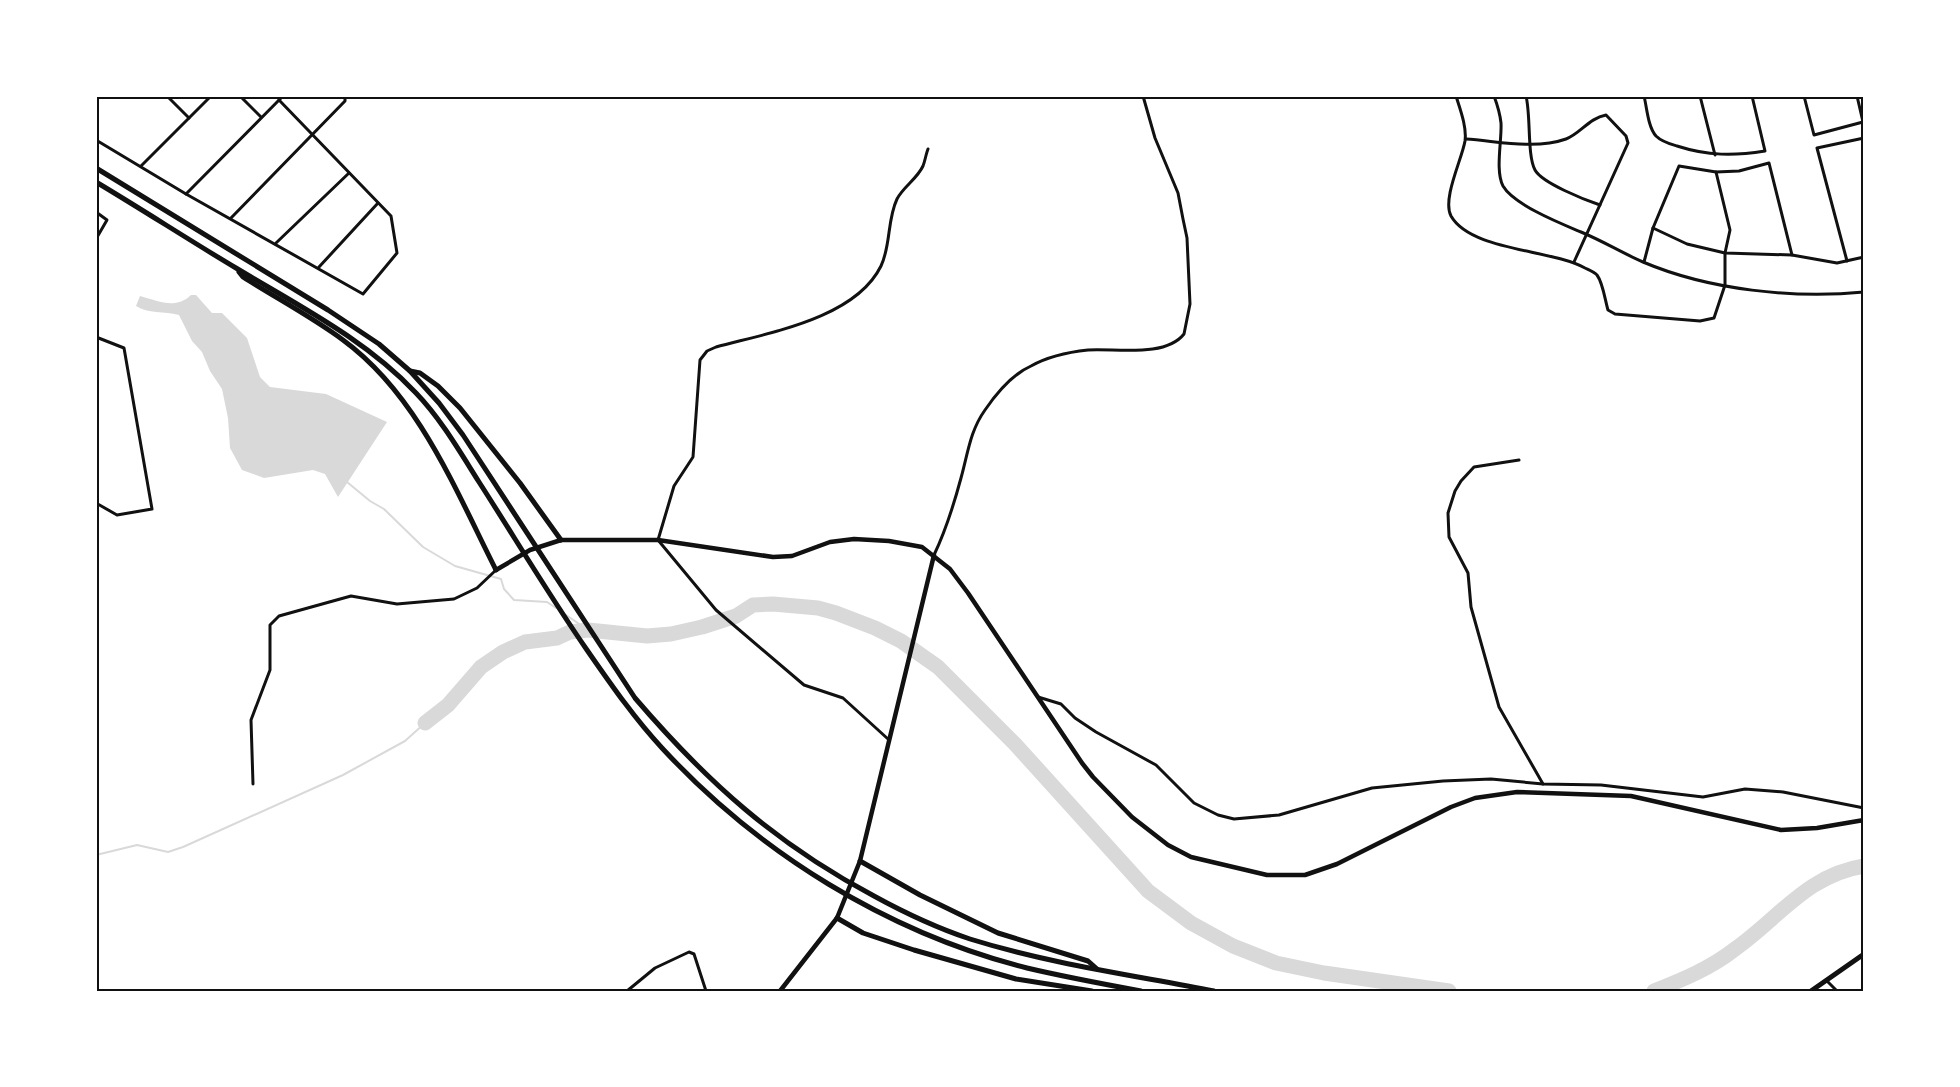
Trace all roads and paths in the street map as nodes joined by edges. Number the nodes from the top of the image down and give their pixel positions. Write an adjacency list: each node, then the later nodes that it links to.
1 (167, 96): 17 (street)
2 (211, 96): 17 (street)
3 (240, 96): 16 (street)
4 (283, 96): 15 (street)
5 (345, 96): 18 (street)
6 (1143, 96): 56 (street)
7 (1456, 96): 20 (street)
8 (1494, 96): 22 (street)
9 (1526, 96): 23 (street)
10 (1644, 96): 25 (street)
11 (1700, 96): 25 (street)
12 (1752, 96): 25 (street)
13 (1804, 96): 14 (street)
14 (1857, 96)
15 (279, 100): 16 (street); 18 (street)
16 (261, 117): 31 (street)
17 (189, 118): 26 (street)
18 (313, 136): 29 (street); 35 (street)
19 (1864, 138): 43 (street)
20 (1466, 139): 22 (street); 44 (street)
21 (96, 140): 26 (street)
22 (1501, 141): 23 (street); 37 (street)
23 (1531, 144): 33 (street); 33 (street)
24 (928, 149): 55 (street)
25 (1715, 155)
26 (141, 166): 31 (street)
27 (96, 168): 51 (main road)
28 (1716, 172): 36 (street); 40 (street); 41 (street)
29 (349, 173): 32 (street); 39 (street)
30 (96, 182): 47 (main road)
31 (186, 194): 35 (street)
32 (378, 203): 46 (street); 46 (street)
33 (1600, 205): 37 (street)
34 (96, 212): 38 (street)
35 (231, 218): 39 (street)
36 (1653, 228): 40 (street); 45 (street)
37 (1587, 234): 44 (street); 45 (street)
38 (96, 239)
39 (276, 243): 46 (street)
40 (1725, 253): 41 (street); 48 (street)
41 (1792, 255): 43 (street)
42 (1864, 257): 43 (street)
43 (1847, 261)
44 (1574, 262): 48 (street)
45 (1644, 262): 48 (street)
46 (319, 267)
47 (237, 269): 57 (main road); 74 (main road)
48 (1725, 285): 49 (street)
49 (1864, 292)
50 (96, 337): 53 (street)
51 (410, 371): 54 (main road); 67 (main road)
52 (1519, 460): 61 (street)
53 (96, 503)
54 (561, 540): 55 (street); 57 (street)
55 (658, 540): 56 (street); 59 (street)
56 (934, 555): 58 (street); 59 (street)
57 (496, 570): 60 (street)
58 (1038, 697): 61 (street); 63 (street)
59 (888, 739): 64 (street)
60 (253, 784)
61 (1543, 784): 62 (street)
62 (1864, 808)
63 (1864, 820)
64 (860, 861): 65 (street); 67 (main road)
65 (837, 918): 71 (street); 72 (main road)
66 (1864, 954): 68 (main road)
67 (1099, 971): 75 (main road)
68 (1826, 980): 76 (main road); 77 (street)
69 (627, 991): 70 (street)
70 (706, 991)
71 (780, 991)
72 (1092, 991)
73 (1128, 991): 74 (main road)
74 (1139, 991)
75 (1214, 991)
76 (1811, 991)
77 (1837, 991)

